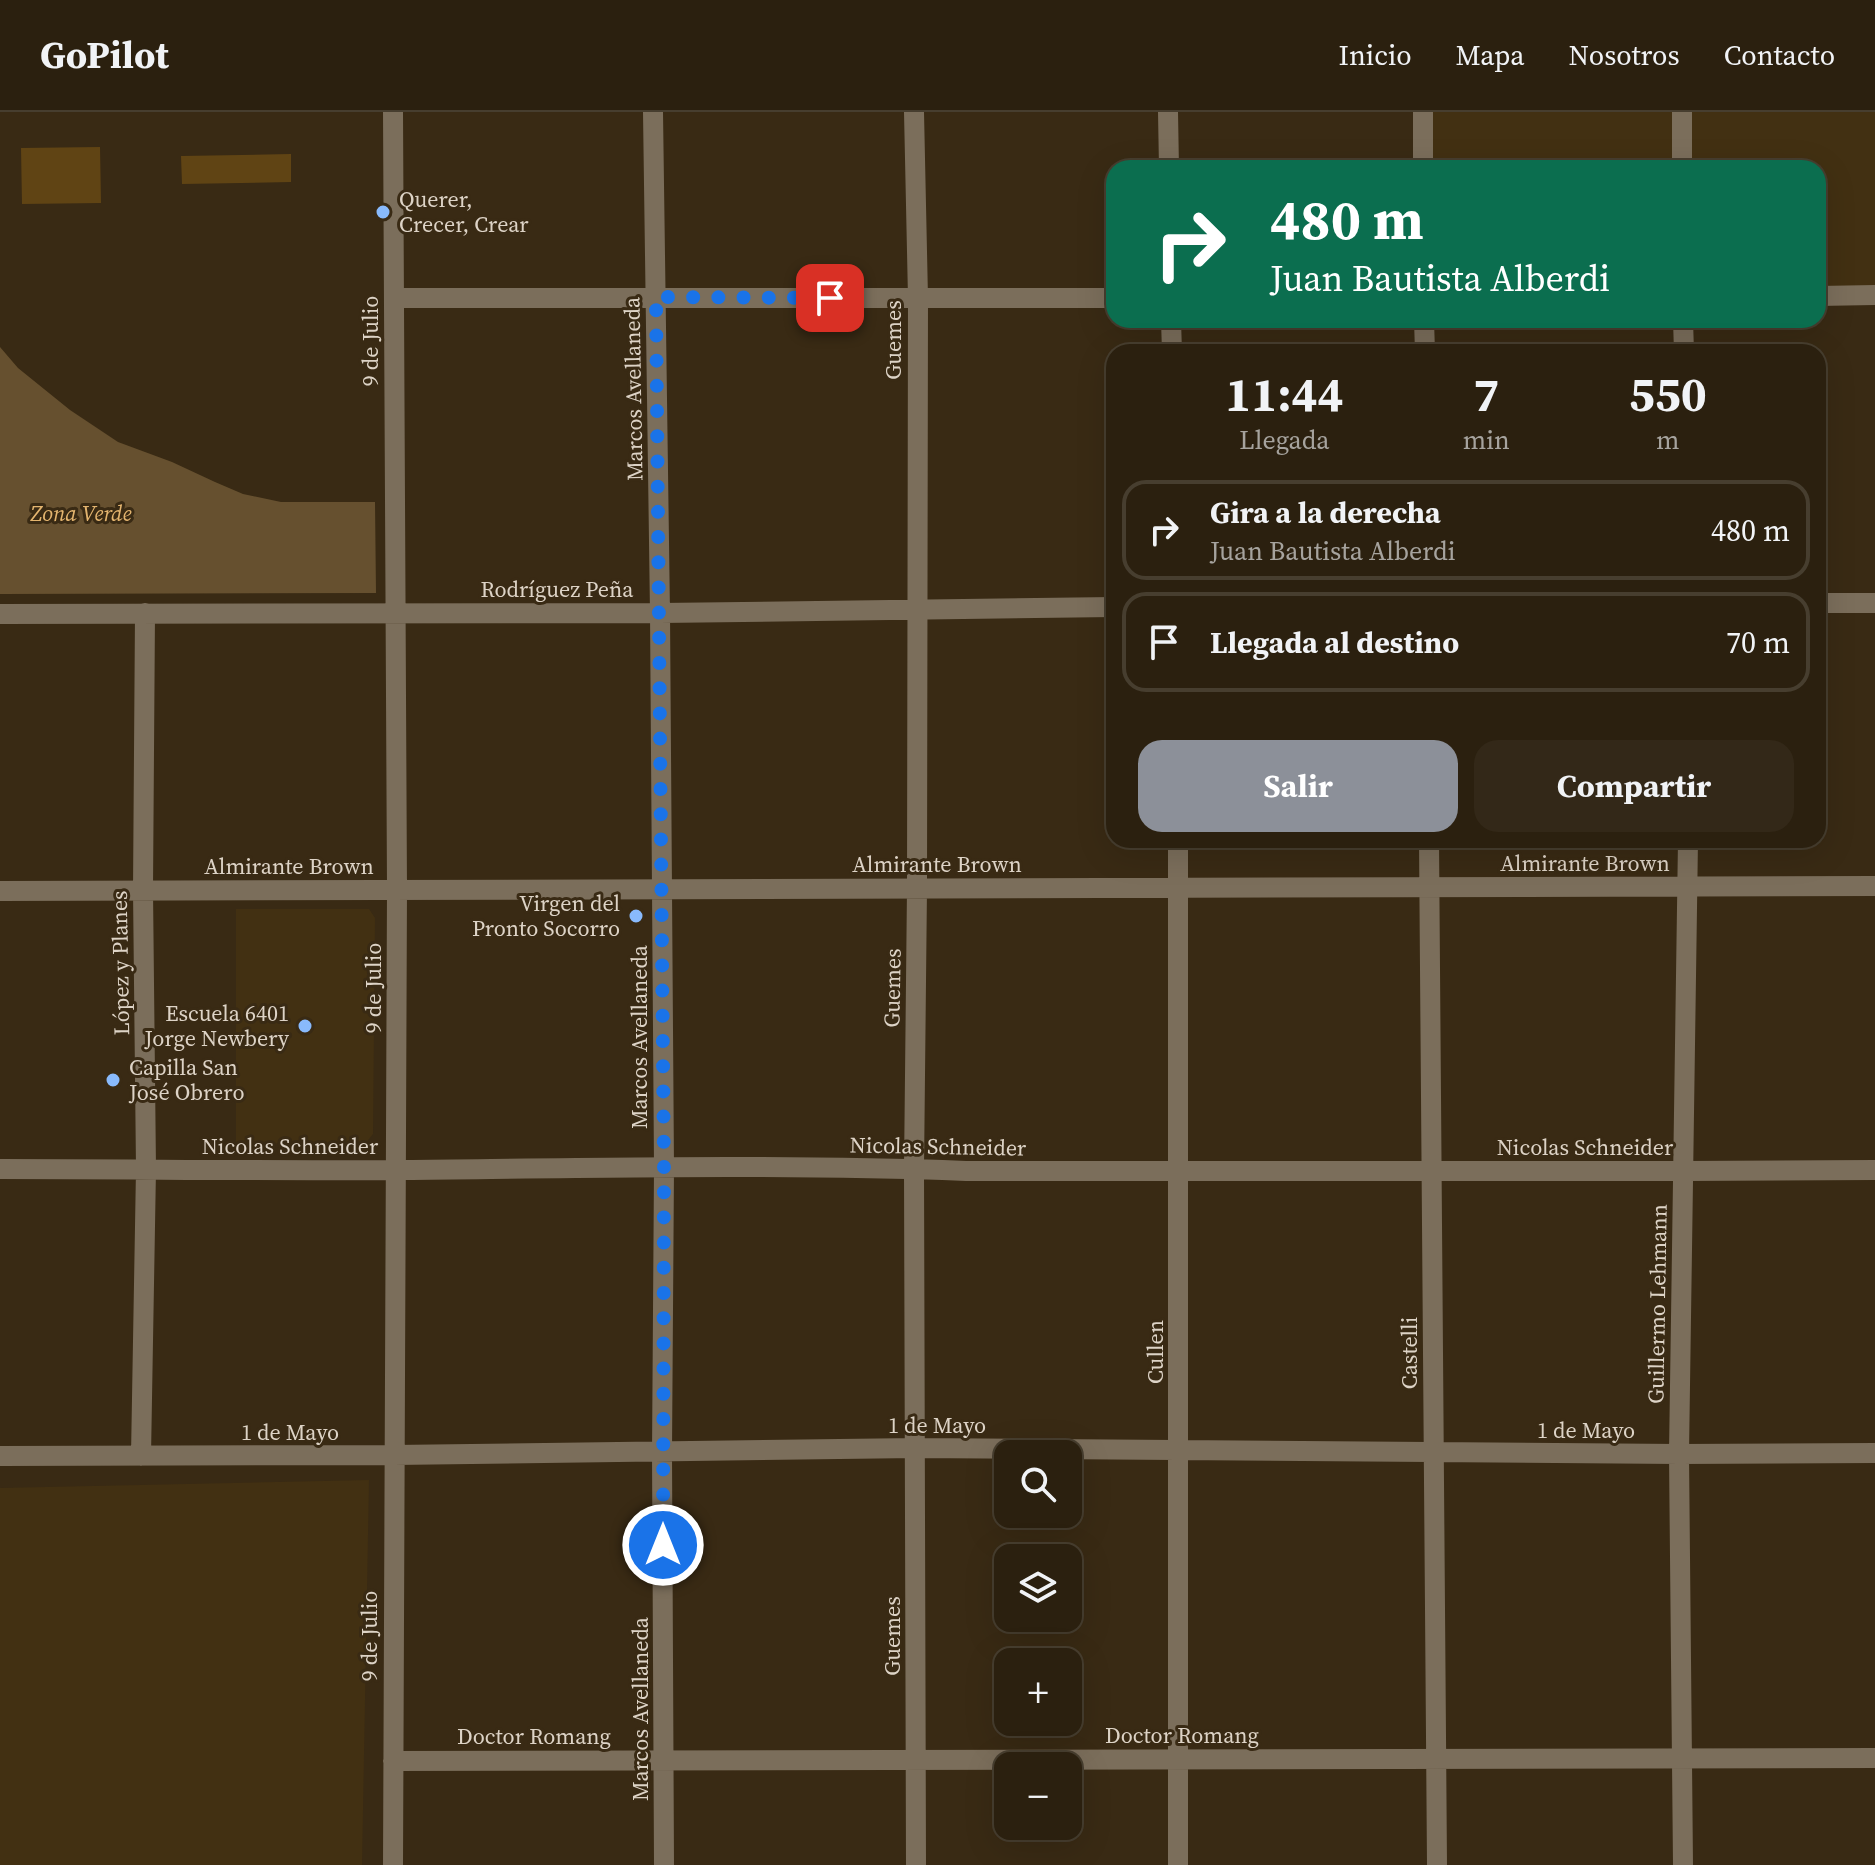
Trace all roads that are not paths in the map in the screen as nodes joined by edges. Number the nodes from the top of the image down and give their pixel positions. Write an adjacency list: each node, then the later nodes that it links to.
1 (393, 112): 13 (street, 9 de Julio)
2 (653, 112): 12 (street, Marcos Avellaneda)
3 (914, 112): 14 (street, Guemes)
4 (1168, 112): 7 (street)
5 (1423, 112): 8 (street)
6 (1682, 112): 9 (street)
7 (1169, 160)
8 (1423, 160)
9 (1682, 160)
10 (1875, 295): 11 (street)
11 (1826, 296)
12 (656, 297): 13 (street); 14 (street); 22 (street, Marcos Avellaneda)
13 (394, 298): 21 (street, 9 de Julio)
14 (918, 298): 15 (street); 19 (street, Guemes)
15 (1106, 298)
16 (1826, 603): 17 (street)
17 (1875, 603)
18 (1106, 607): 19 (street, Rodríguez Peña)
19 (917, 610): 22 (street, Rodríguez Peña); 29 (street, Guemes)
20 (145, 613): 21 (street, Rodríguez Peña); 23 (street, Rodríguez Peña); 34 (street, López y Planes)
21 (396, 613): 22 (street, Rodríguez Peña); 32 (street, 9 de Julio)
22 (660, 613): 33 (street, Marcos Avellaneda)
23 (0, 614)
24 (1178, 848): 30 (street, Cullen)
25 (1429, 848): 31 (street, Castelli)
26 (1688, 848): 28 (street, Guillermo Lehmann)
27 (1875, 886): 28 (street, Almirante Brown)
28 (1689, 887): 31 (street, Almirante Brown); 43 (street, Guillermo Lehmann)
29 (917, 888): 30 (street, Almirante Brown); 33 (street, Almirante Brown); 39 (street, Guemes)
30 (1179, 888): 31 (street, Almirante Brown); 42 (street, Cullen)
31 (1429, 888): 44 (street, Castelli)
32 (397, 889): 33 (street, Almirante Brown); 34 (street, Almirante Brown); 40 (street, 9 de Julio)
33 (662, 889): 36 (street, Marcos Avellaneda)
34 (143, 890): 35 (street, Almirante Brown); 38 (street, López y Planes)
35 (0, 891)
36 (664, 1168): 39 (street, Nicolas Schneider); 40 (street, Nicolas Schneider); 48 (street, Marcos Avellaneda)
37 (0, 1169): 38 (street, Nicolas Schneider)
38 (146, 1169): 40 (street, Nicolas Schneider); 53 (street, López y Planes)
39 (914, 1169): 42 (street, Nicolas Schneider); 45 (street, Guemes)
40 (396, 1170): 51 (street, 9 de Julio)
41 (1875, 1170): 43 (street, Nicolas Schneider)
42 (1179, 1171): 44 (street, Nicolas Schneider); 46 (street, Cullen)
43 (1684, 1171): 44 (street, Nicolas Schneider); 50 (street, Guillermo Lehmann)
44 (1431, 1172): 47 (street, Castelli)
45 (916, 1448): 46 (street, 1 de Mayo); 48 (street, 1 de Mayo); 59 (street, Guemes)
46 (1179, 1451): 47 (street, 1 de Mayo); 57 (street, Cullen)
47 (1433, 1452): 50 (street, 1 de Mayo); 54 (street, Castelli)
48 (662, 1453): 51 (street, 1 de Mayo); 58 (street, Marcos Avellaneda)
49 (1875, 1453): 50 (street, 1 de Mayo)
50 (1679, 1454): 55 (street, Guillermo Lehmann)
51 (394, 1455): 53 (street, 1 de Mayo); 60 (street, 9 de Julio)
52 (0, 1456): 53 (street, 1 de Mayo)
53 (141, 1456)
54 (1436, 1758): 55 (street, Doctor Romang); 57 (street, Doctor Romang); 65 (street, Castelli)
55 (1682, 1758): 56 (street, Doctor Romang); 66 (street, Guillermo Lehmann)
56 (1875, 1758)
57 (1178, 1759): 59 (street, Doctor Romang); 64 (street, Cullen)
58 (664, 1760): 59 (street, Doctor Romang); 60 (street, Doctor Romang); 62 (street, Marcos Avellaneda)
59 (916, 1760): 63 (street, Guemes)
60 (393, 1761): 61 (street, 9 de Julio)
61 (393, 1865)
62 (664, 1865)
63 (916, 1865)
64 (1178, 1865)
65 (1437, 1865)
66 (1683, 1865)

